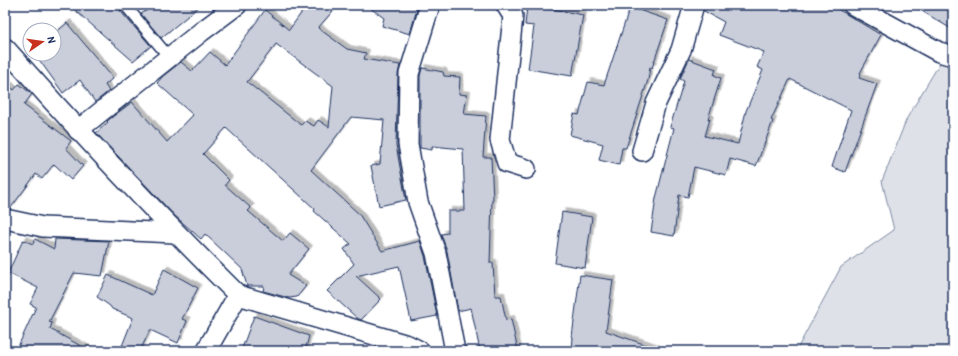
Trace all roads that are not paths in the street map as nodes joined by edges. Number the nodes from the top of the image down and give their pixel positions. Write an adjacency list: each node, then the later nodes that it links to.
1 (125, 5): 9 (lane)
2 (430, 5): 18 (street)
3 (506, 5): 12 (street)
4 (694, 5): 11 (street)
5 (231, 7): 9 (street)
6 (859, 7): 8 (street)
7 (5, 48): 10 (street)
8 (953, 56)
9 (169, 57): 10 (street)
10 (78, 130): 14 (street)
11 (642, 151)
12 (526, 169)
13 (5, 219): 14 (street)
14 (175, 233): 15 (street)
15 (238, 295): 16 (street); 17 (street)
16 (206, 351)
17 (420, 351)
18 (455, 351)

